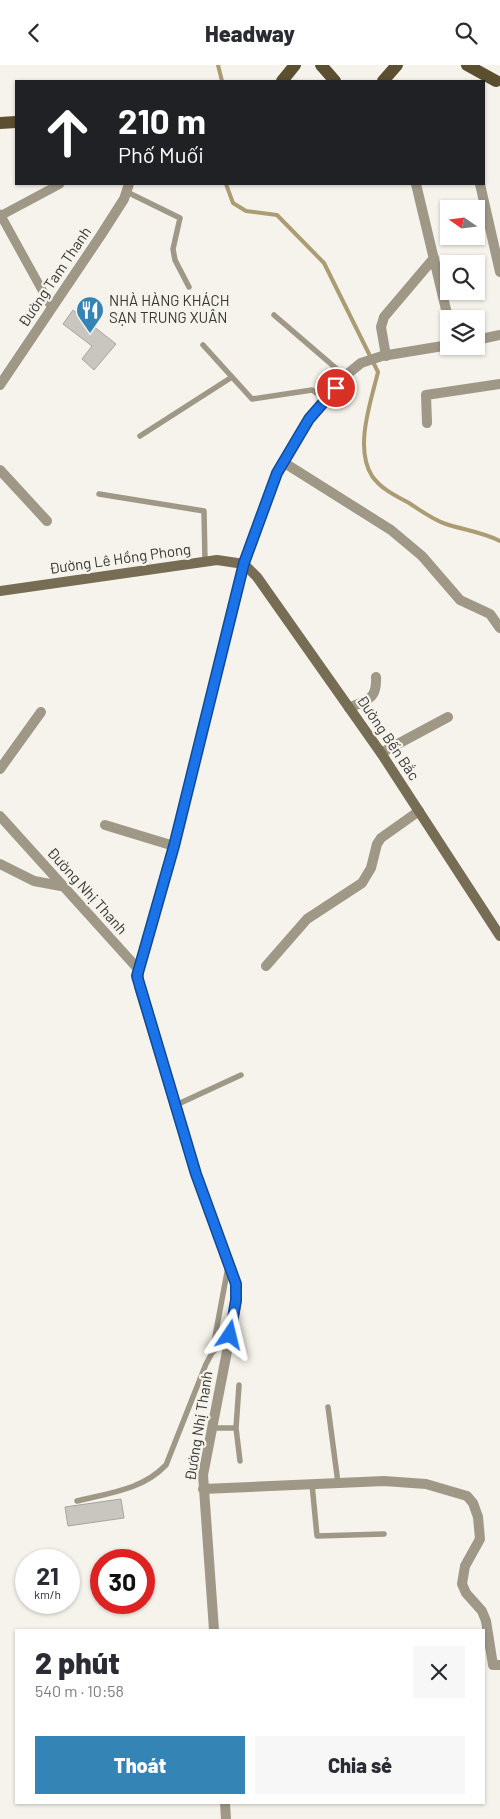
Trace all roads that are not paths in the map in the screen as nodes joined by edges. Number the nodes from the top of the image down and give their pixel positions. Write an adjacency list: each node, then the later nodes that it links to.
1 (295, 65): 5 (main road)
2 (322, 65): 6 (main road)
3 (397, 65): 7 (main road)
4 (467, 65): 8 (main road)
5 (283, 80)
6 (335, 80)
7 (384, 80)
8 (493, 82)
9 (15, 122): 10 (main road)
10 (0, 123)
11 (58, 185): 15 (street)
12 (416, 185): 16 (street)
13 (480, 185): 17 (street)
14 (128, 188): 18 (lane); 19 (street, Đường Tam Thanh)
15 (0, 215): 19 (street)
16 (434, 258): 20 (street); 26 (street)
17 (500, 272)
18 (189, 287)
19 (52, 308): 30 (street, Đường Tam Thanh)
20 (446, 310)
21 (274, 315): 27 (lane)
22 (500, 335): 23 (street)
23 (485, 338)
24 (203, 345): 28 (lane)
25 (440, 347): 26 (street)
26 (384, 356): 27 (street)
27 (345, 376): 31 (street)
28 (232, 377): 31 (lane); 33 (lane)
29 (500, 384): 32 (street)
30 (0, 385)
31 (326, 399): 34 (street)
32 (427, 423)
33 (140, 436)
34 (283, 462): 39 (street); 41 (street)
35 (0, 470): 37 (street)
36 (99, 495): 38 (lane)
37 (47, 521)
38 (205, 562): 39 (main road, Đường Lê Hồng Phong); 40 (main road, Đường Lê Hồng Phong)
39 (244, 563): 43 (main road, Đường Bến Bắc); 51 (street)
40 (0, 591)
41 (500, 628)
42 (376, 677): 43 (street)
43 (350, 708): 46 (main road, Đường Bến Bắc)
44 (41, 712): 47 (street)
45 (448, 717): 46 (street)
46 (381, 753): 48 (main road, Đường Bến Bắc)
47 (0, 769)
48 (419, 811): 54 (main road, Đường Bến Bắc); 55 (street)
49 (0, 817): 53 (street, Đường Nhị Thanh)
50 (105, 825): 51 (street)
51 (174, 846): 56 (street)
52 (0, 863): 53 (street)
53 (61, 886): 56 (street, Đường Nhị Thanh)
54 (500, 936)
55 (266, 966)
56 (139, 970): 58 (street, Đường Nhị Thanh)
57 (241, 1075): 58 (lane)
58 (176, 1105): 59 (street, Đường Nhị Thanh)
59 (228, 1262): 60 (street, Đường Nhị Thanh); 61 (lane)
60 (230, 1335): 61 (lane); 64 (street, Đường Nhị Thanh)
61 (212, 1353): 70 (lane)
62 (239, 1385): 65 (lane)
63 (328, 1407): 67 (lane)
64 (212, 1428): 65 (lane); 69 (street, Đường Nhị Thanh)
65 (236, 1428): 66 (lane)
66 (240, 1461)
67 (338, 1483): 68 (street); 73 (street)
68 (312, 1484): 69 (street); 71 (lane)
69 (203, 1489): 72 (street, Đường Nhị Thanh)
70 (77, 1501)
71 (384, 1534)
72 (214, 1629)
73 (500, 1665)
74 (225, 1804): 75 (street)
75 (226, 1819)

